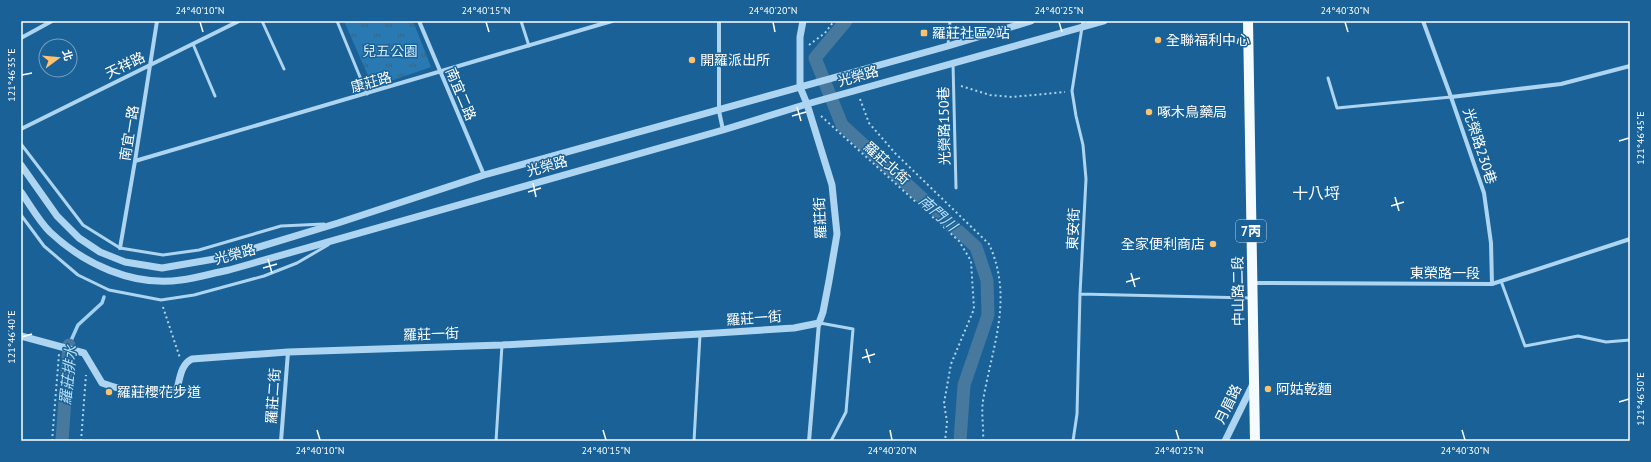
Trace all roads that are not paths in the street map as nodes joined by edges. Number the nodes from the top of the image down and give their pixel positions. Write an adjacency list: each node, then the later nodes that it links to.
1 (52, 21): 17 (street)
2 (157, 21): 22 (street, 南宜一路)
3 (239, 21): 18 (street, 天祥路)
4 (262, 21): 24 (lane)
5 (336, 21): 28 (lane)
6 (419, 21): 25 (street, 南宜二路)
7 (521, 21): 19 (lane)
8 (612, 21): 19 (street, 康莊路)
9 (719, 21): 32 (street)
10 (803, 21): 27 (street, 羅莊街)
11 (950, 21): 20 (lane)
12 (1031, 21): 20 (street, 光榮路)
13 (1104, 21): 16 (street, 光榮路)
14 (1248, 21): 47 (main road, 中山路二段 / 7丙)
15 (1423, 21): 30 (street, 光榮路230巷)
16 (1083, 24): 21 (street, 光榮路); 49 (lane, 東安街)
17 (21, 38)
18 (193, 44): 22 (street, 天祥路); 29 (lane)
19 (529, 46): 25 (street, 康莊路)
20 (948, 46): 27 (street, 光榮路)
21 (953, 63): 31 (street, 光榮路); 39 (lane, 光榮路150巷)
22 (151, 64): 33 (street, 天祥路); 36 (street, 南宜一路)
23 (1630, 66): 30 (street)
24 (284, 69)
25 (440, 73): 28 (street, 康莊路); 38 (street, 南宜二路)
26 (1328, 78): 30 (lane)
27 (800, 87): 31 (street, 羅莊街); 32 (street, 光榮路)
28 (367, 94): 36 (street, 康莊路)
29 (216, 96)
30 (1452, 97): 48 (street, 光榮路230巷)
31 (807, 104): 34 (street, 光榮路); 51 (street, 羅莊街)
32 (719, 111): 34 (street); 38 (street, 光榮路)
33 (21, 129)
34 (724, 130): 43 (street, 光榮路)
35 (21, 144): 45 (lane)
36 (135, 161): 45 (street, 南宜一路)
37 (21, 165): 42 (street, 光榮路)
38 (484, 175): 42 (street, 光榮路)
39 (956, 188)
40 (21, 192): 43 (street, 光榮路)
41 (21, 215): 43 (lane)
42 (338, 223): 45 (lane)
43 (341, 238)
44 (1630, 238): 46 (street, 東榮路一段)
45 (120, 248)
46 (1501, 281): 48 (street, 東榮路一段); 54 (lane)
47 (1252, 283): 48 (street, 東榮路一段); 50 (main road, 中山路二段 / 7丙)
48 (1492, 284)
49 (1080, 294): 50 (lane); 63 (lane, 東安街)
50 (1252, 298): 57 (main road, 中山路二段 / 7丙)
51 (819, 323): 52 (street, 羅莊一街); 61 (street, 羅莊街); 62 (lane)
52 (700, 334): 55 (street, 羅莊一街); 60 (lane)
53 (21, 336): 56 (street, 羅莊一街)
54 (1630, 340)
55 (502, 345): 56 (street, 羅莊一街); 59 (lane)
56 (288, 352): 58 (street, 羅莊二街)
57 (1255, 379): 64 (street, 月眉路); 65 (main road, 中山路二段 / 7丙)
58 (281, 441)
59 (496, 441)
60 (694, 441)
61 (809, 441)
62 (831, 441)
63 (1073, 441)
64 (1225, 441)
65 (1255, 441)

